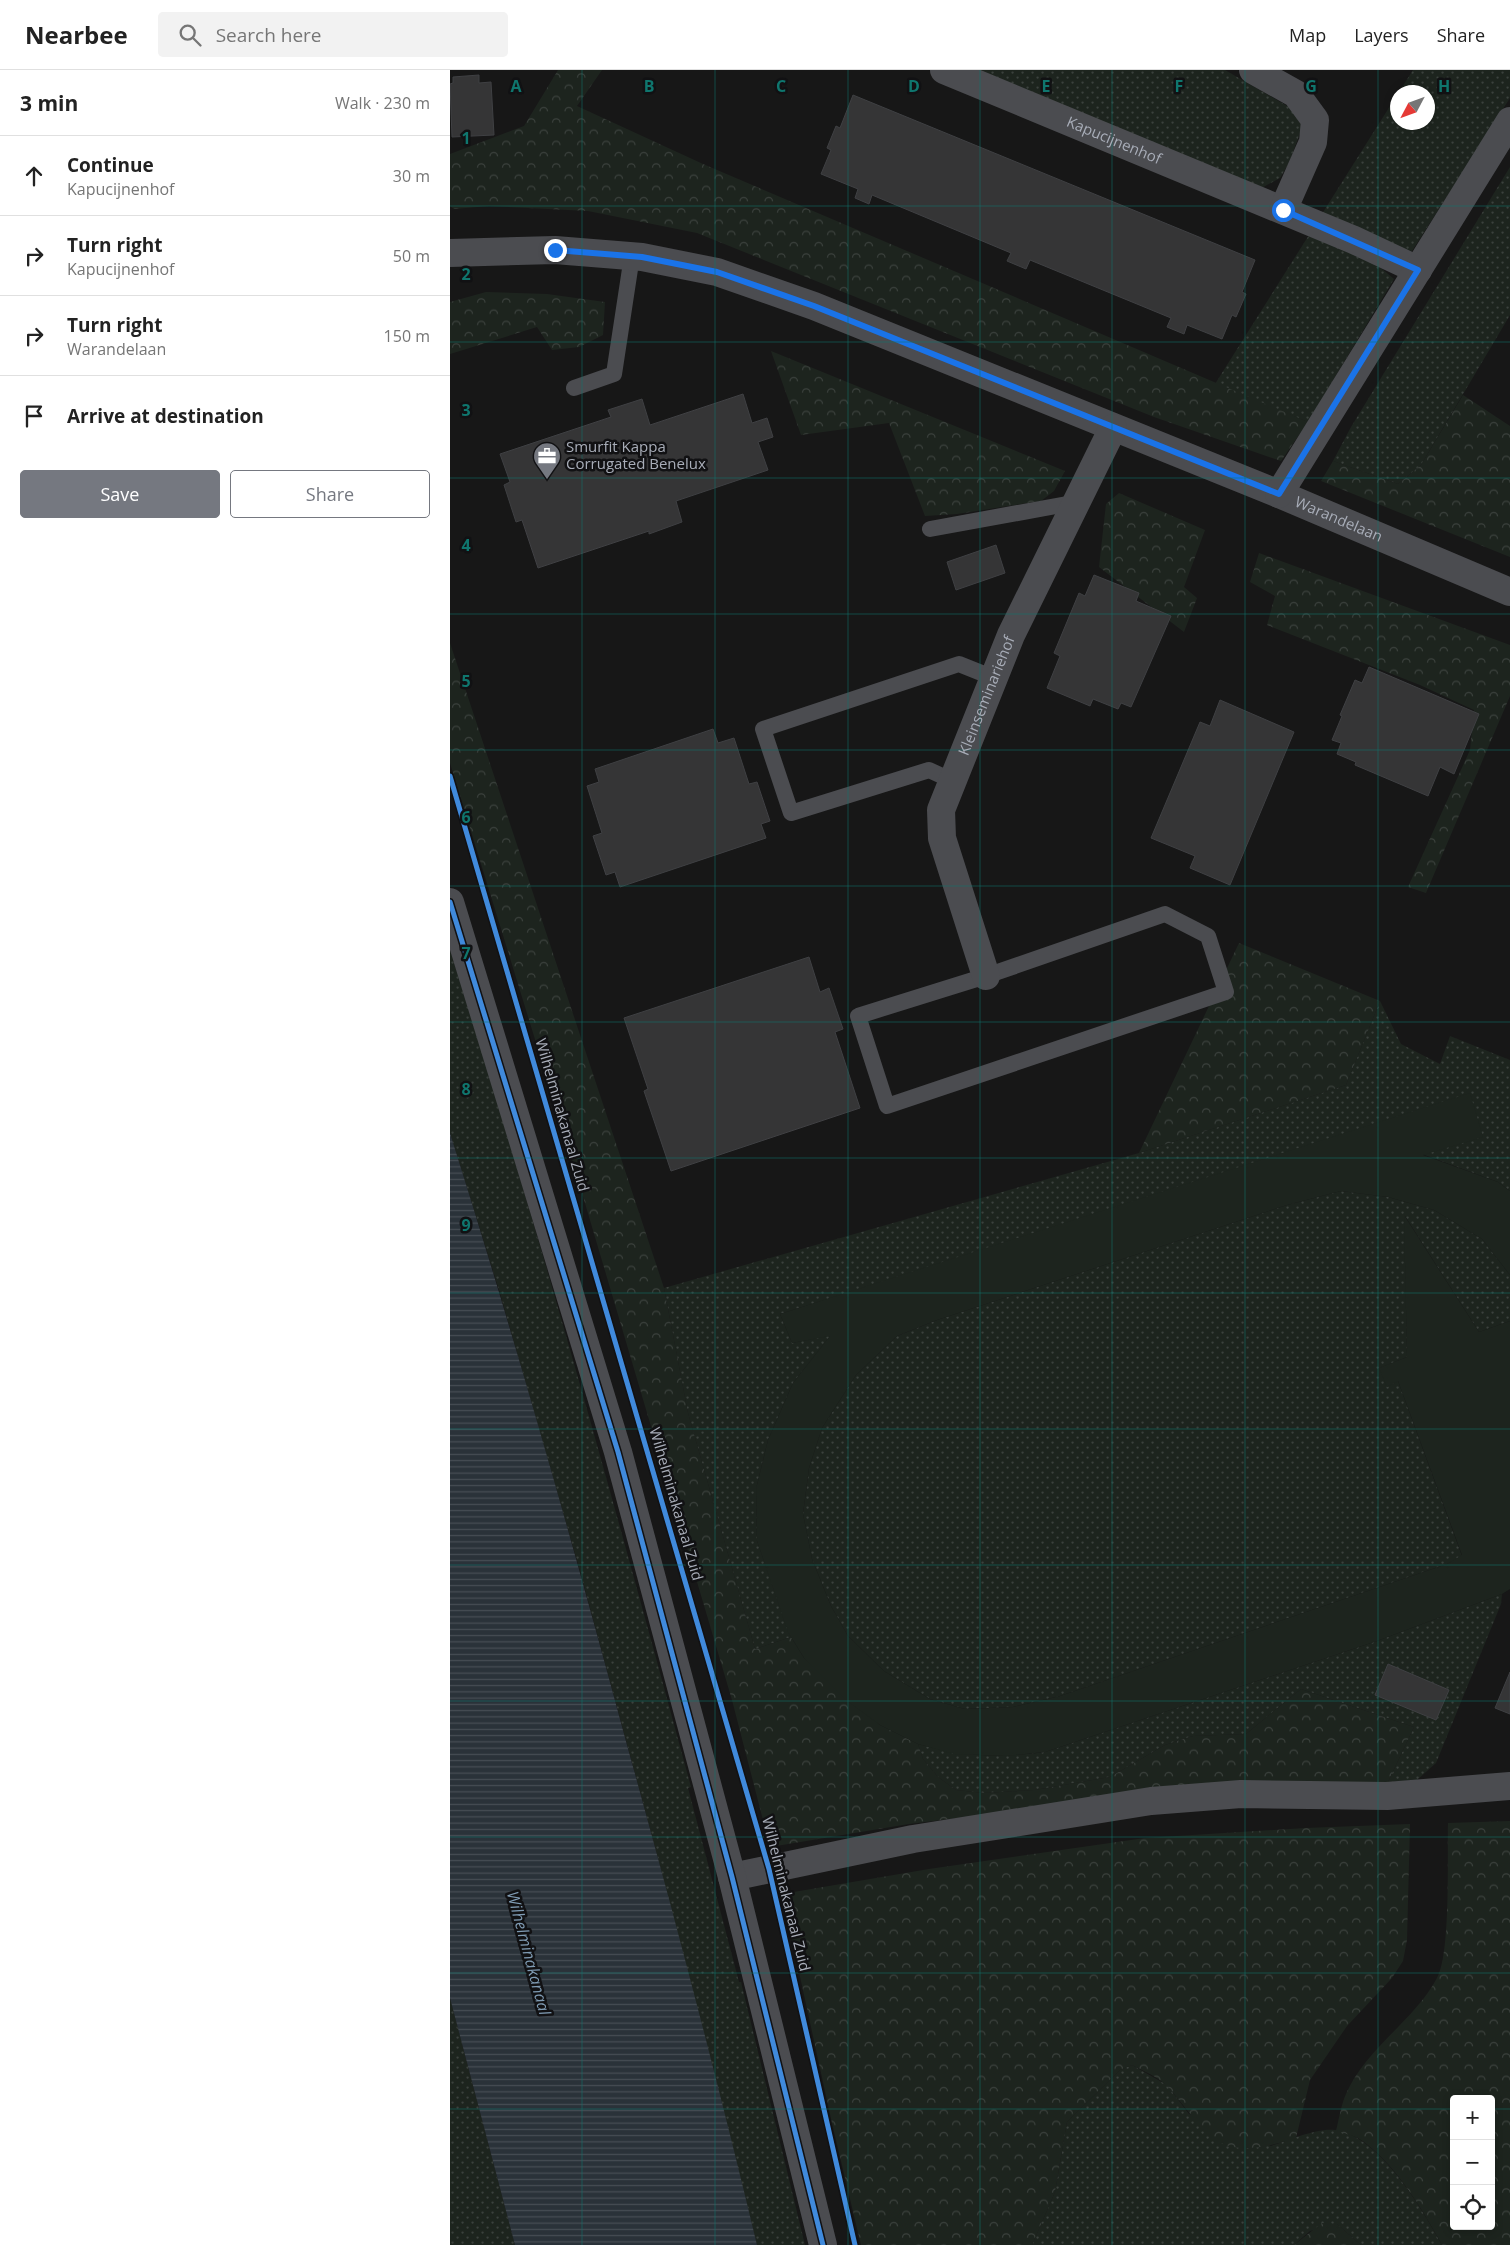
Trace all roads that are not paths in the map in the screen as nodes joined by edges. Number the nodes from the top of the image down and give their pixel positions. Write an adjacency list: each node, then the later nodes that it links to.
1 (944, 70): 4 (street, Kapucijnenhof)
2 (1253, 70): 4 (street)
3 (1508, 130): 7 (street)
4 (1283, 210): 7 (street, Kapucijnenhof)
5 (450, 253): 6 (street, Warandelaan)
6 (632, 256): 8 (lane); 9 (street, Warandelaan)
7 (1418, 270): 10 (street)
8 (574, 388)
9 (1113, 428): 10 (street, Warandelaan); 11 (street, Kleinseminariehof)
10 (1279, 494): 13 (street, Warandelaan)
11 (1078, 502): 12 (lane); 14 (street, Kleinseminariehof)
12 (930, 529)
13 (1510, 592)
14 (994, 678): 15 (street, Kleinseminariehof); 15 (lane)
15 (953, 781): 17 (street, Kleinseminariehof)
16 (450, 902): 19 (street)
17 (986, 976): 17 (lane)
18 (1510, 1786): 19 (street)
19 (732, 1877): 20 (street)
20 (823, 2245)

